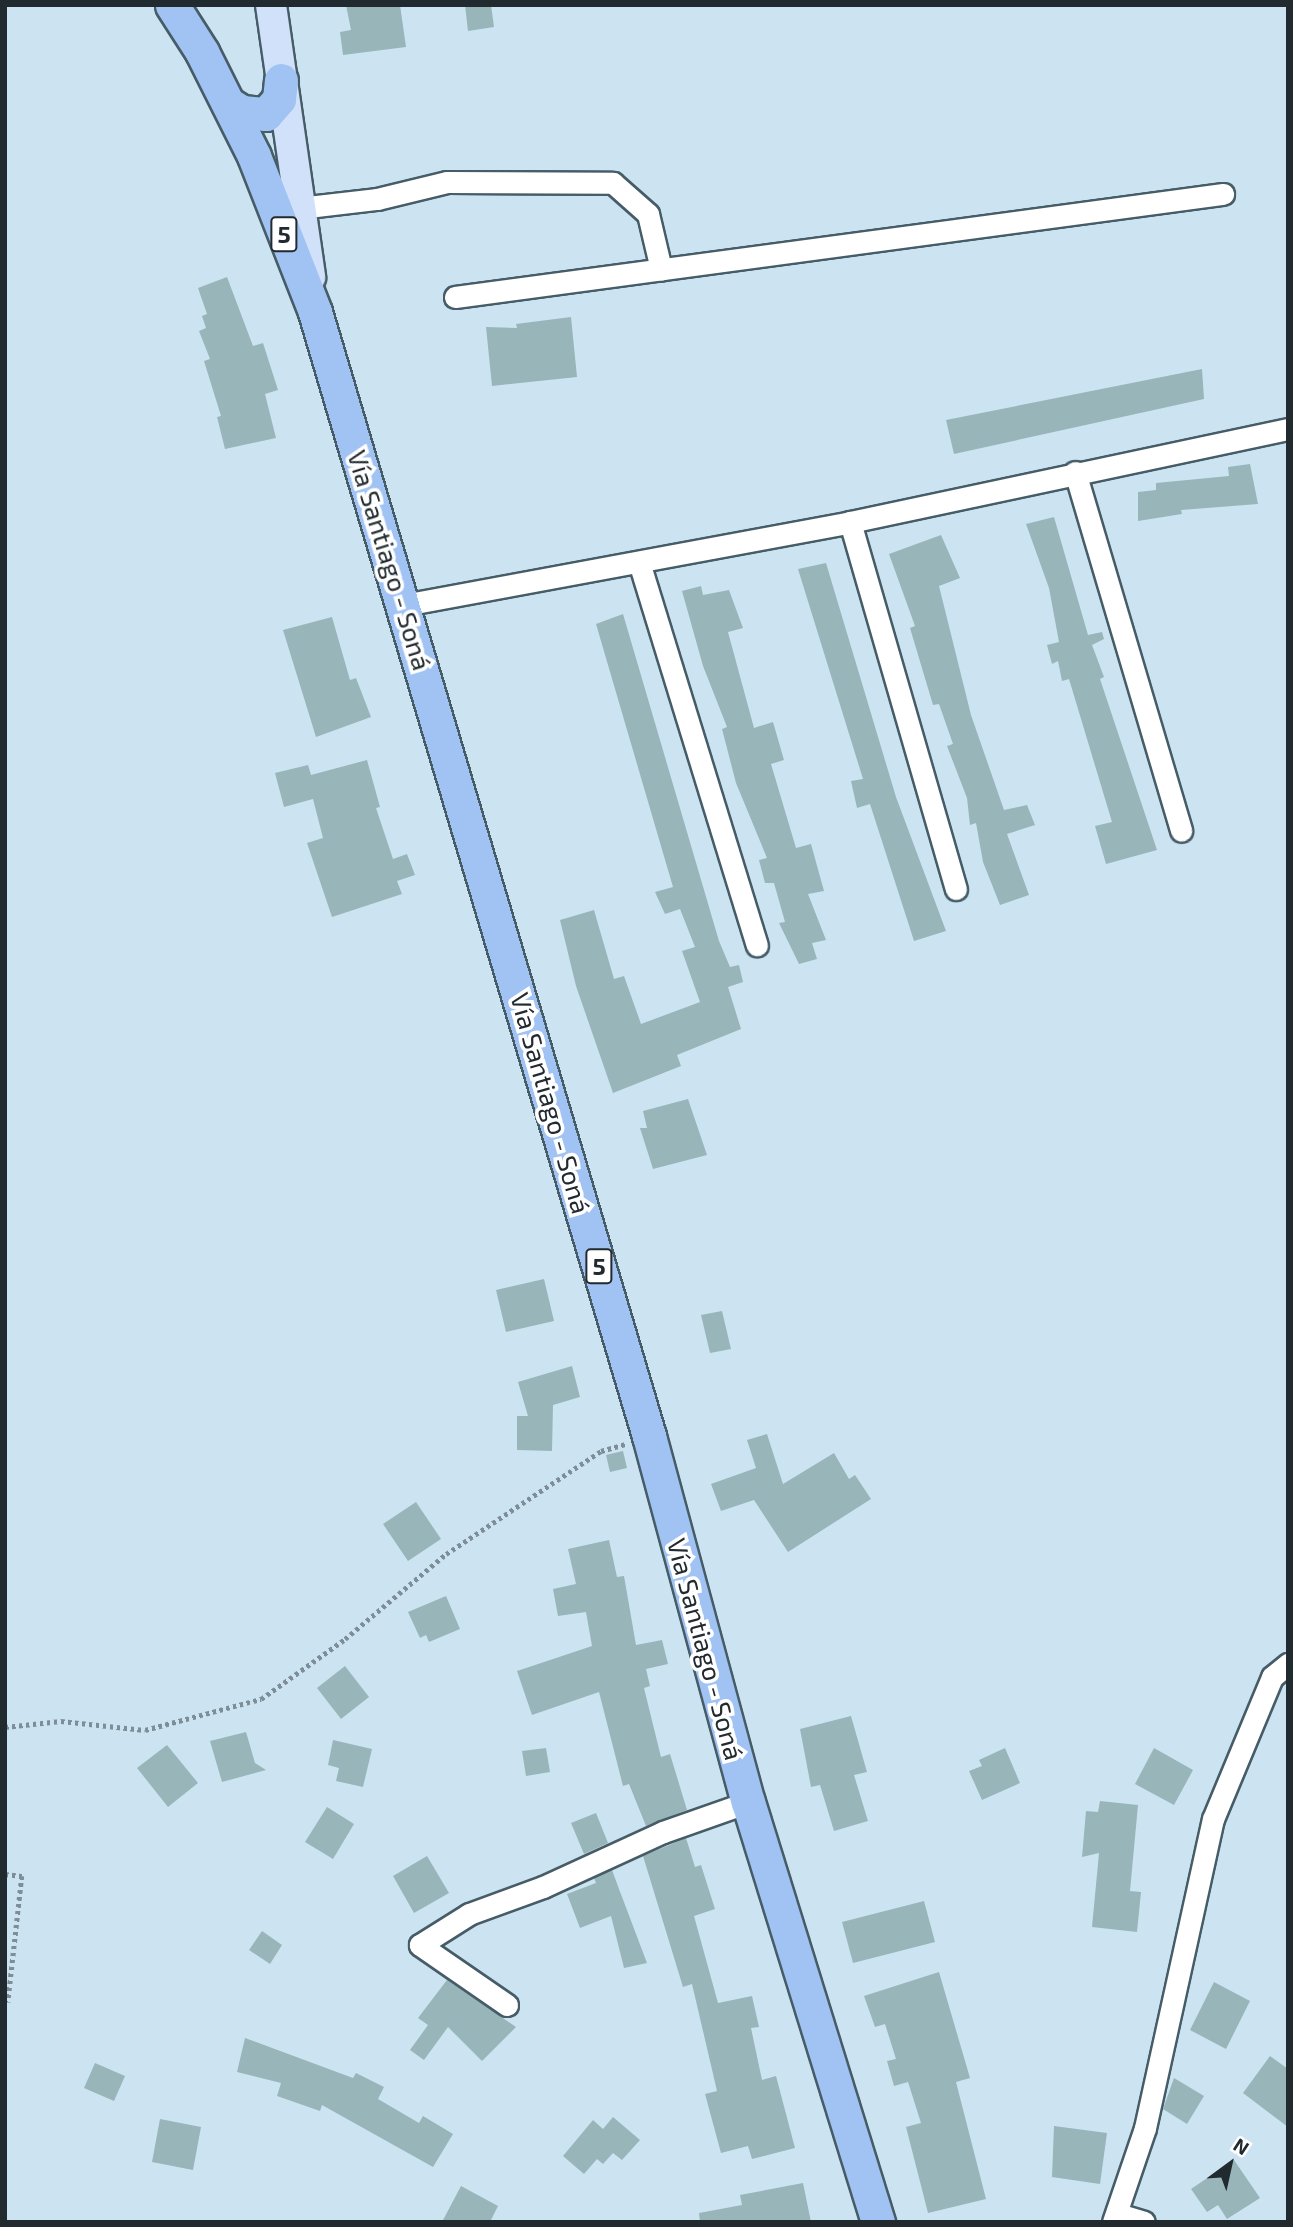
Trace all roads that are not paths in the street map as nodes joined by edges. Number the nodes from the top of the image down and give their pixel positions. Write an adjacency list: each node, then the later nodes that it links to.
1 (172, 5): 4 (main road, Vía Santiago - Soná / 5)
2 (271, 5): 3 (main road)
3 (281, 80): 4 (main road); 5 (main road)
4 (229, 104): 6 (main road, Vía Santiago - Soná / 5)
5 (289, 136): 6 (main road); 8 (main road)
6 (254, 156): 11 (main road, Vía Santiago - Soná / 5)
7 (1223, 194): 9 (street)
8 (299, 208): 9 (street); 11 (main road)
9 (662, 269): 10 (street)
10 (455, 297)
11 (315, 312): 16 (main road, Vía Santiago - Soná / 5)
12 (1288, 429): 13 (street)
13 (1075, 472): 14 (street); 17 (street)
14 (850, 522): 15 (street); 18 (street)
15 (639, 562): 16 (street); 19 (street)
16 (404, 605): 21 (main road, Vía Santiago - Soná / 5)
17 (1181, 831)
18 (956, 889)
19 (757, 945)
20 (1288, 1664): 23 (street)
21 (748, 1802): 22 (street); 24 (main road, Vía Santiago - Soná / 5)
22 (507, 2005)
23 (1116, 2218): 25 (street)
24 (877, 2222)
25 (1144, 2222)

